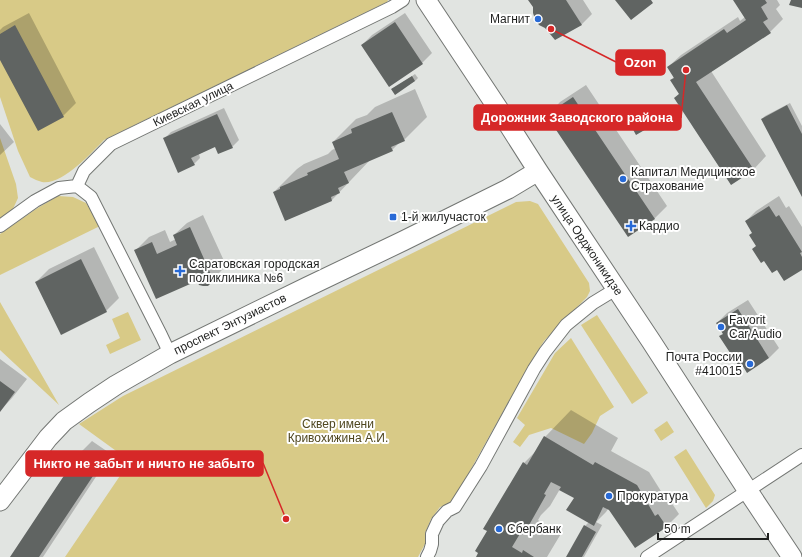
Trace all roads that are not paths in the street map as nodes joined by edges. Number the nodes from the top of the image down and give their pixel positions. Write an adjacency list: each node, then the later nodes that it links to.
1 (403, 0): 4 (street, Киевская улица)
2 (426, 0): 3 (main road, улица Орджоникидзе)
3 (538, 170): 6 (main road, улица Орджоникидзе); 7 (main road, проспект Энтузиастов)
4 (77, 186): 5 (street); 7 (street)
5 (0, 226)
6 (616, 289): 9 (main road, улица Орджоникидзе); 11 (street)
7 (170, 354): 10 (main road, проспект Энтузиастов)
8 (802, 455): 9 (street)
9 (748, 491): 12 (street); 13 (main road, улица Орджоникидзе)
10 (0, 501)
11 (427, 557)
12 (647, 557)
13 (792, 557)

